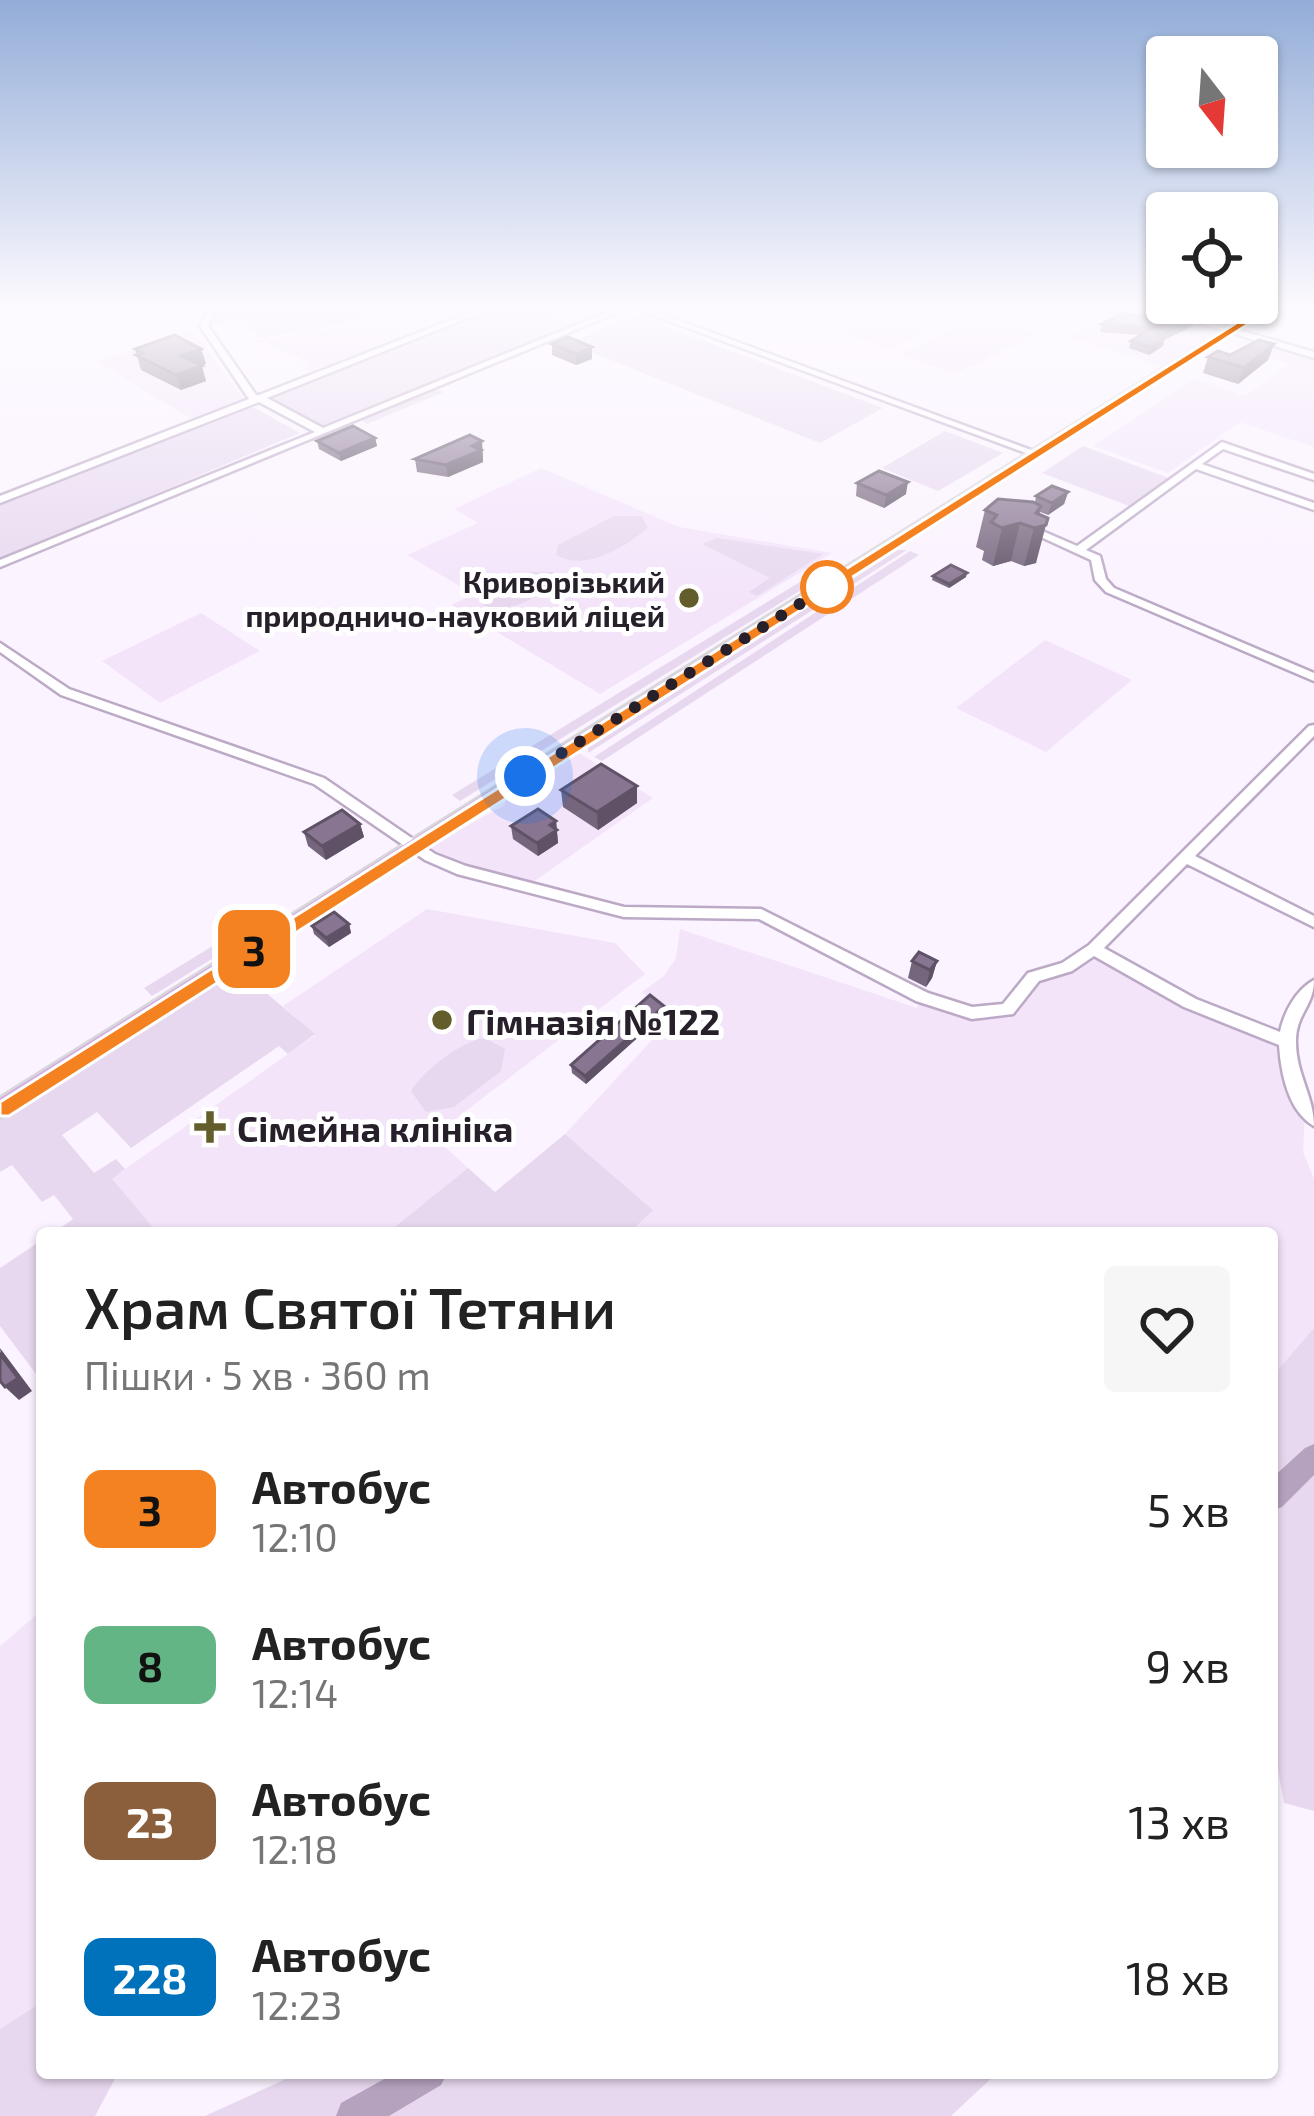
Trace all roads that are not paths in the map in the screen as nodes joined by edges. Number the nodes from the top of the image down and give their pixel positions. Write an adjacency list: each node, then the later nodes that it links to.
1 (239, 406): 10 (street)
2 (265, 406): 6 (street)
3 (388, 406): 6 (street)
4 (904, 406): 7 (street)
5 (1113, 406): 7 (main road)
6 (318, 434): 14 (street)
7 (1037, 454): 18 (main road)
8 (1195, 465): 9 (street); 11 (street); 13 (street)
9 (1314, 477)
10 (0, 500)
11 (1314, 508)
12 (1013, 523): 13 (street)
13 (1080, 549): 16 (street)
14 (0, 564)
15 (0, 647): 18 (street)
16 (1314, 677)
17 (1314, 729): 19 (street)
18 (415, 846): 21 (street); 24 (main road)
19 (1184, 857): 20 (street); 21 (street)
20 (1314, 922)
21 (1094, 949): 23 (street)
22 (1314, 986): 23 (street)
23 (1287, 1042): 25 (street)
24 (0, 1109)
25 (1310, 1115)

